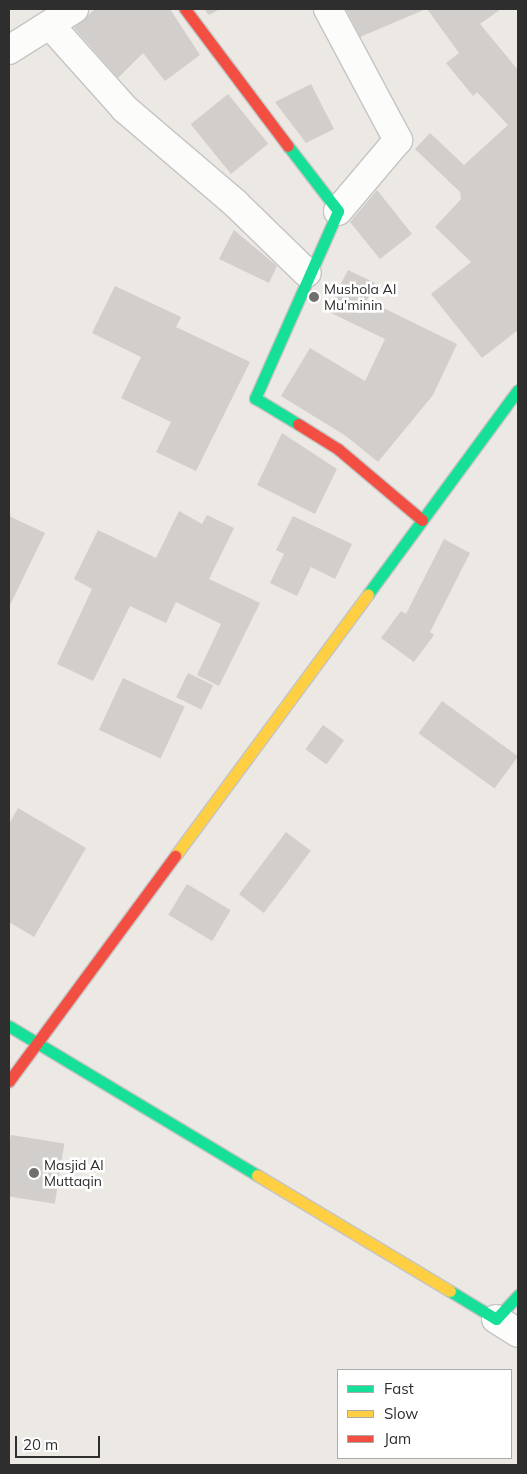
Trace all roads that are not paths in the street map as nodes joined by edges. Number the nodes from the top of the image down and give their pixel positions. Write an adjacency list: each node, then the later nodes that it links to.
1 (74, 9): 4 (street)
2 (185, 9): 6 (main road)
3 (328, 9): 6 (street)
4 (50, 25): 5 (street); 7 (street)
5 (9, 50)
6 (338, 211): 7 (main road)
7 (307, 273): 9 (main road)
8 (518, 390): 9 (main road)
9 (422, 520): 11 (main road)
10 (9, 1026): 11 (main road)
11 (33, 1042): 12 (main road); 14 (main road)
12 (9, 1081)
13 (518, 1295): 14 (main road)
14 (496, 1319): 15 (street)
15 (518, 1333)

